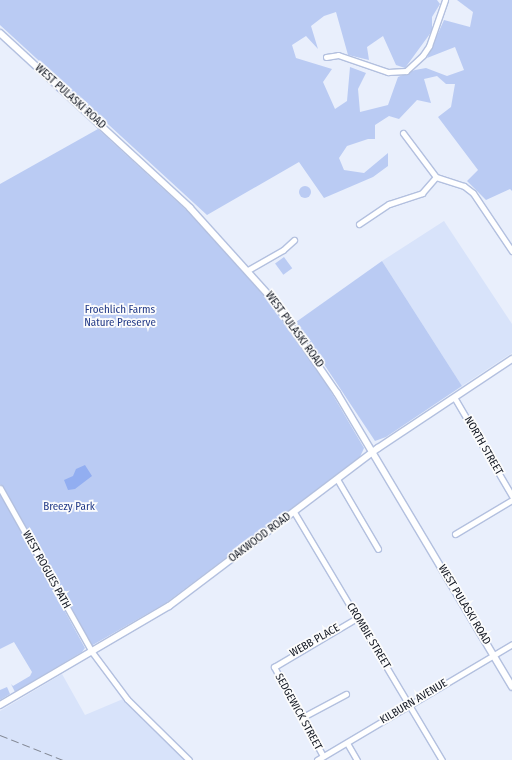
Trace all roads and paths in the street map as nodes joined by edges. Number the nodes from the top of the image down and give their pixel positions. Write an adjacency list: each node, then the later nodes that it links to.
1 (445, 0): 3 (street)
2 (0, 33): 9 (main road, WEST PULASKI ROAD)
3 (326, 57)
4 (403, 133): 5 (street)
5 (436, 177): 6 (street); 8 (street)
6 (359, 224)
7 (294, 240): 9 (street)
8 (512, 251)
9 (248, 270): 12 (main road, WEST PULASKI ROAD)
10 (512, 358): 11 (main road, OAKWOOD ROAD)
11 (454, 397): 12 (main road, OAKWOOD ROAD); 15 (street, NORTH STREET)
12 (373, 452): 13 (main road, OAKWOOD ROAD); 23 (main road, WEST PULASKI ROAD)
13 (337, 479): 17 (main road, OAKWOOD ROAD); 19 (street)
14 (0, 488): 22 (street, WEST ROGUES PATH)
15 (512, 496)
16 (512, 500): 18 (street)
17 (294, 512): 20 (street, CROMBIE STREET); 22 (main road, OAKWOOD ROAD)
18 (455, 534)
19 (378, 549)
20 (357, 618): 24 (street, WEBB PLACE); 27 (street, CROMBIE STREET)
21 (512, 644): 23 (street, KILBURN AVENUE)
22 (92, 652): 28 (main road, OAKWOOD ROAD); 32 (street, WEST ROGUES PATH)
23 (493, 655): 25 (main road, WEST PULASKI ROAD); 27 (street, KILBURN AVENUE)
24 (274, 667): 29 (street, SEDGEWICK STREET)
25 (512, 687)
26 (346, 694): 29 (street)
27 (409, 705): 30 (street, KILBURN AVENUE); 35 (street, CROMBIE STREET)
28 (0, 706)
29 (301, 718): 31 (street, SEDGEWICK STREET)
30 (346, 743): 31 (street, KILBURN AVENUE); 34 (street)
31 (323, 756): 33 (street, KILBURN AVENUE)
32 (189, 760)
33 (317, 760)
34 (357, 760)
35 (442, 760)

